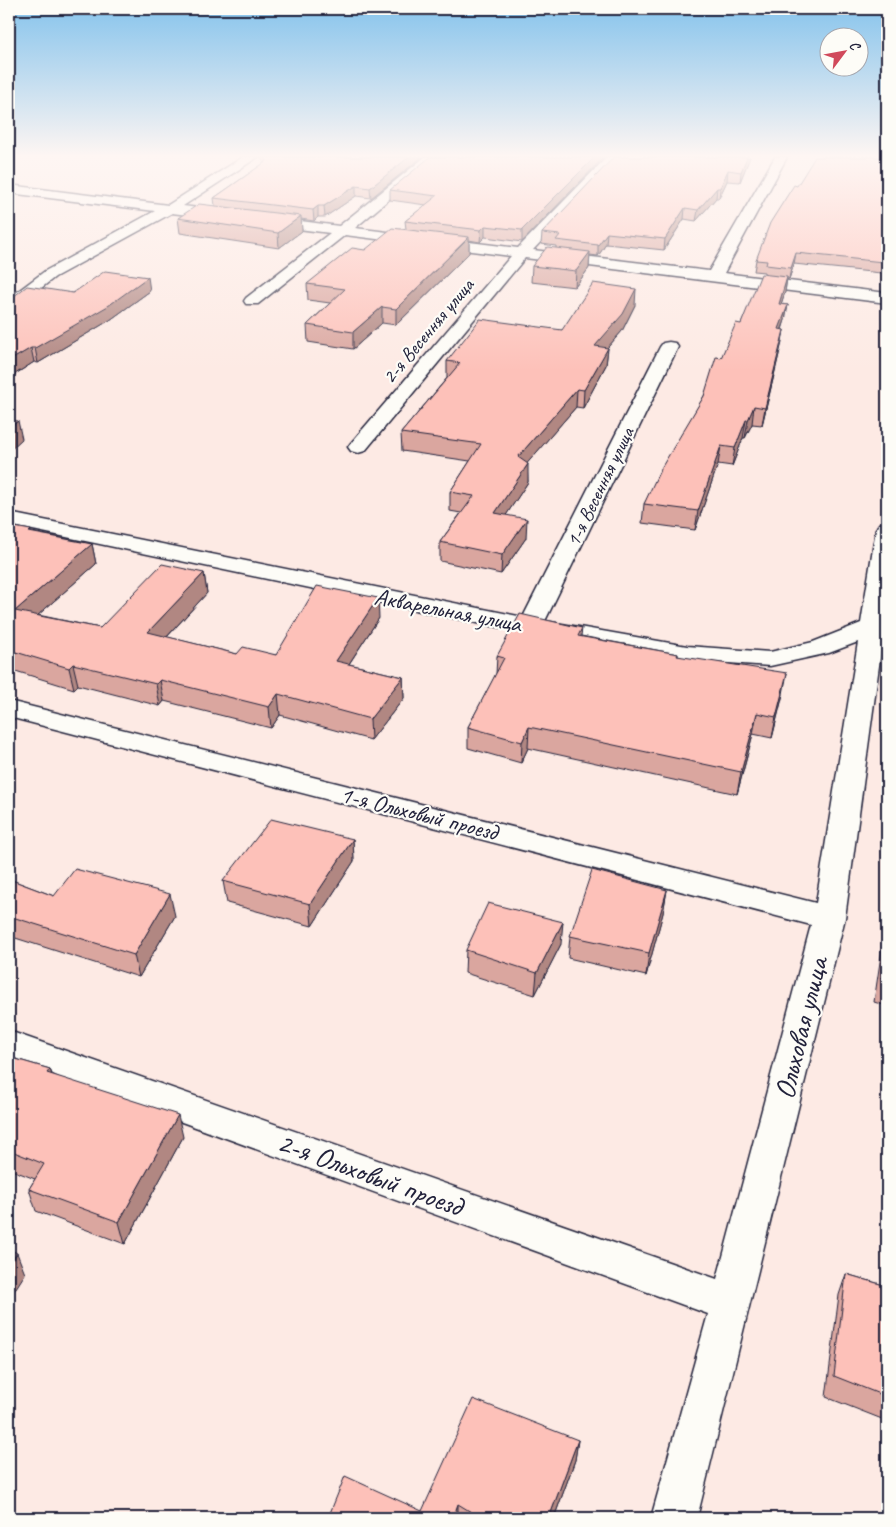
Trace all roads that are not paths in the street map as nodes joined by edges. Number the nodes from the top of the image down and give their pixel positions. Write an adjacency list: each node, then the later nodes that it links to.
1 (134, 228): 10 (street)
2 (329, 228): 5 (street)
3 (545, 228): 6 (street, 2-я Весенняя улица)
4 (741, 228): 7 (street)
5 (343, 230): 6 (street); 9 (street)
6 (522, 252): 7 (street); 12 (street, 2-я Весенняя улица)
7 (714, 277): 8 (street)
8 (887, 298)
9 (252, 301)
10 (9, 306)
11 (669, 347): 15 (street, 1-я Весенняя улица)
12 (358, 447)
13 (9, 520): 15 (street, Акварельная улица)
14 (887, 529): 16 (street, Ольховая улица)
15 (530, 626): 16 (street, Акварельная улица)
16 (880, 628): 18 (street, Ольховая улица)
17 (9, 709): 18 (street, 1-я Ольховый проезд)
18 (829, 918): 20 (street, Ольховая улица)
19 (9, 1045): 20 (street, 2-я Ольховый проезд)
20 (731, 1303): 21 (street, Ольховая улица)
21 (674, 1518)

